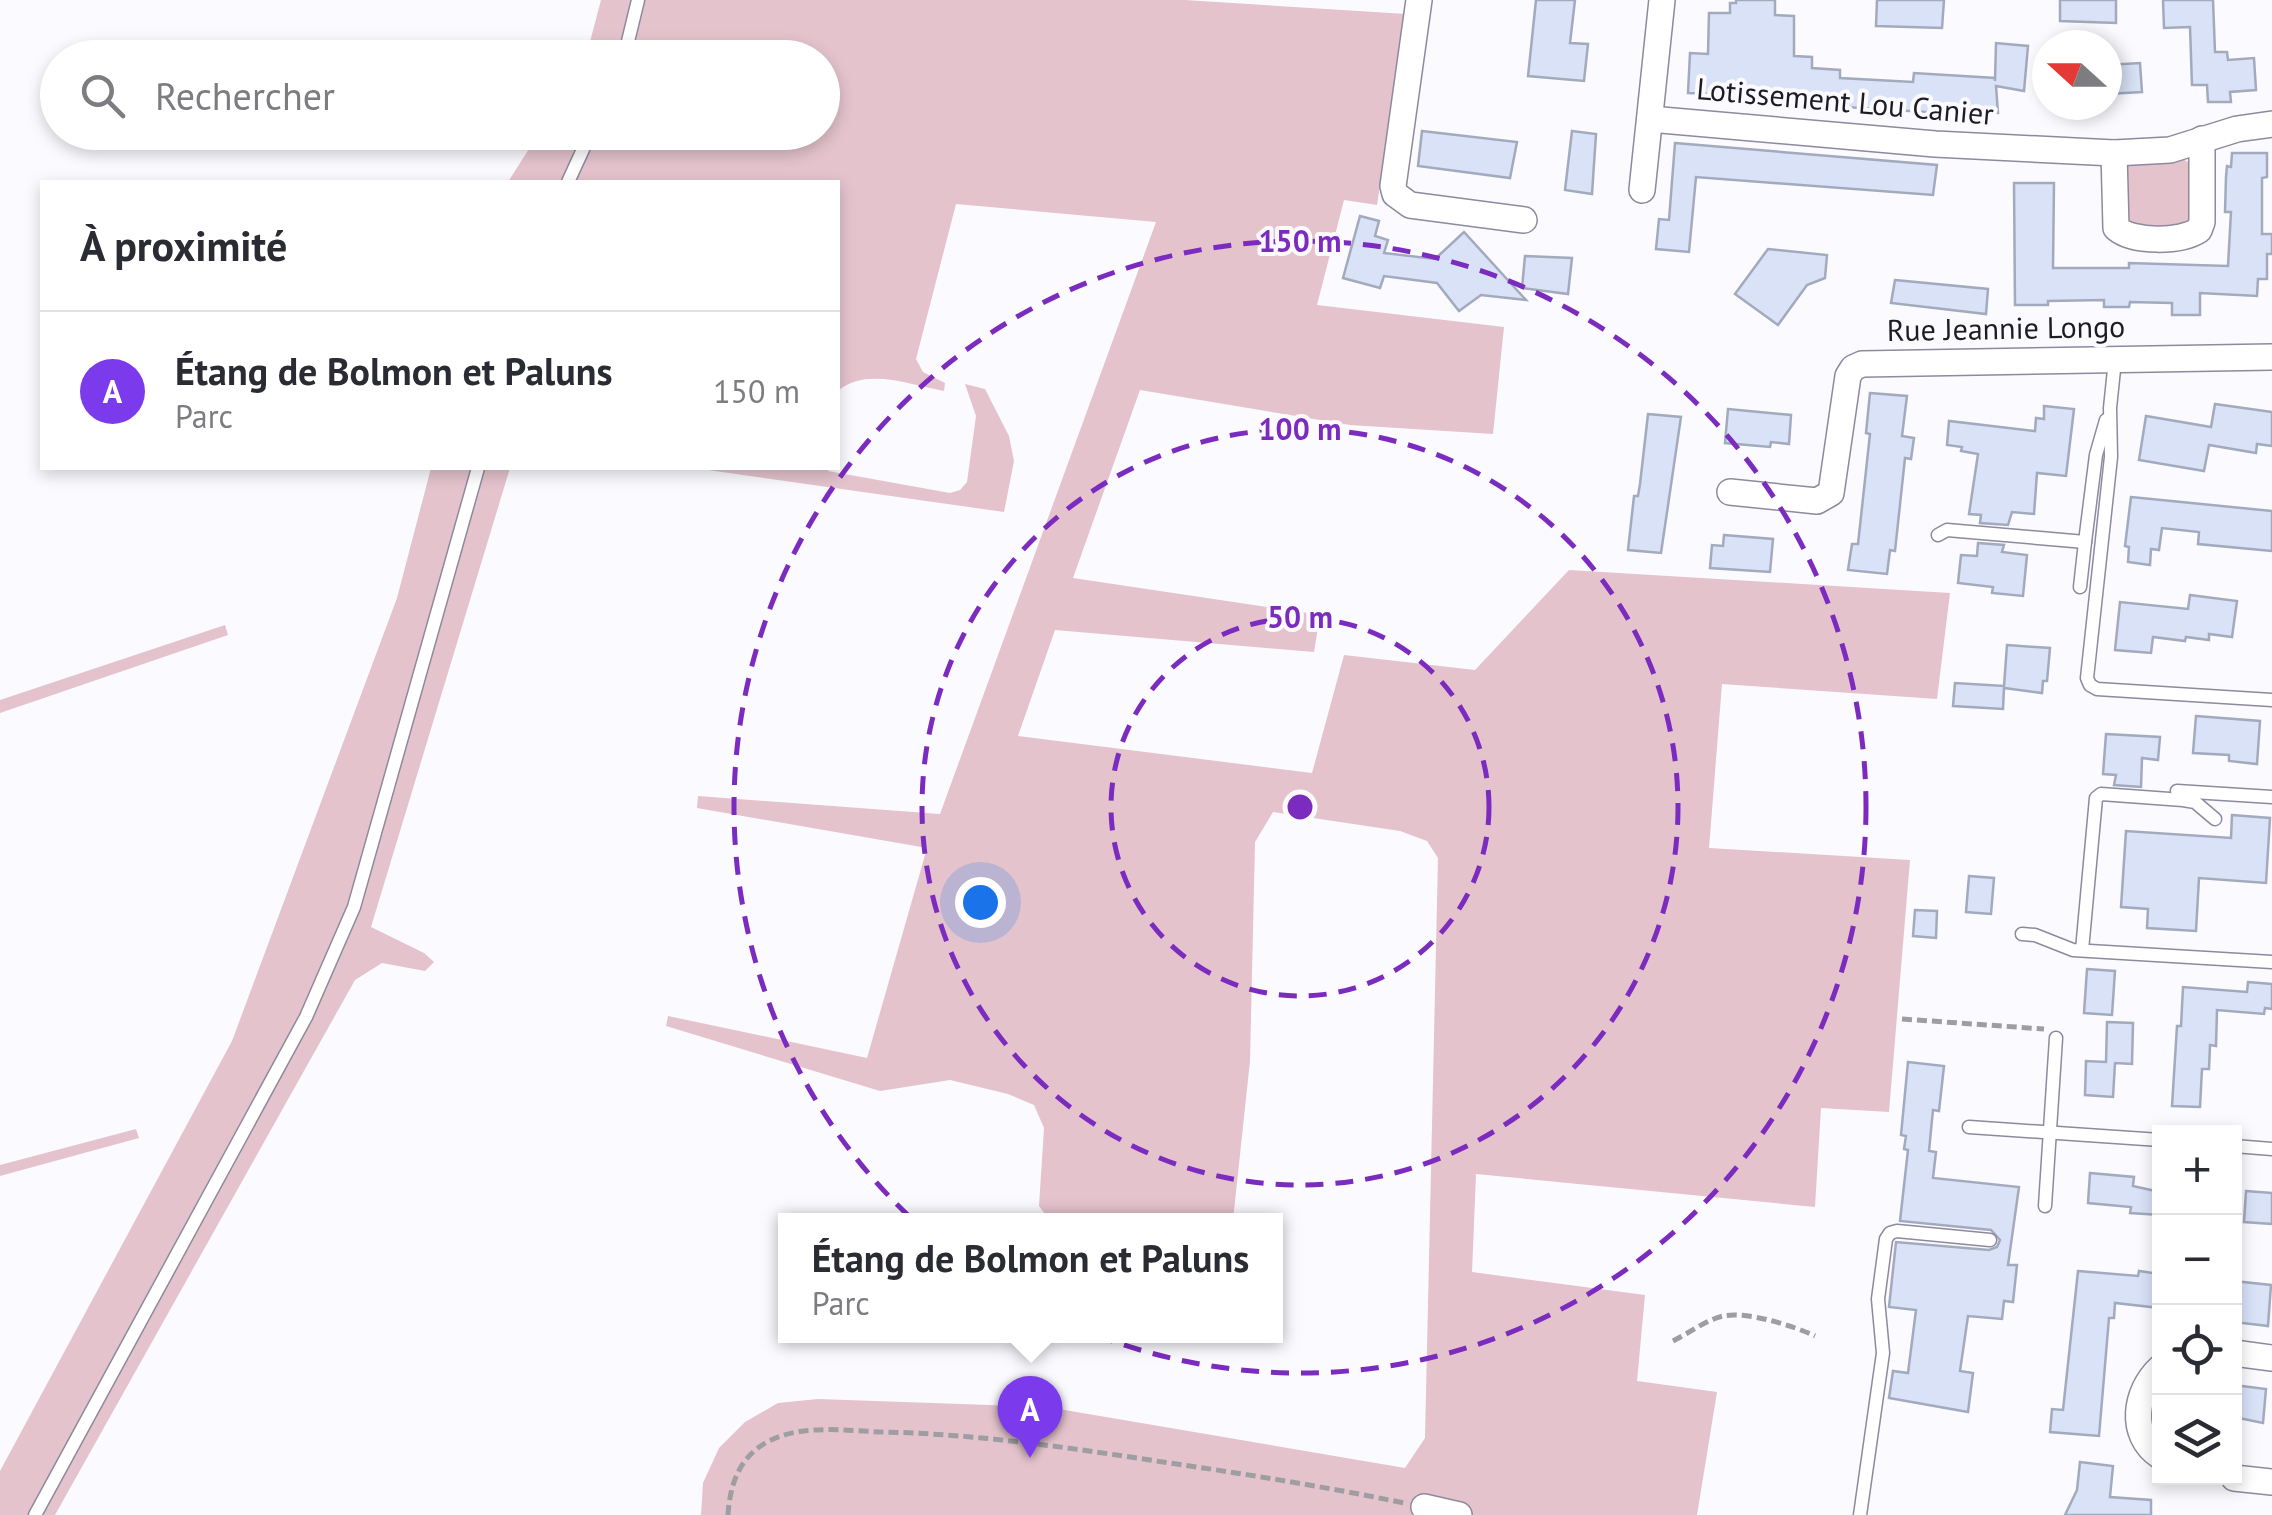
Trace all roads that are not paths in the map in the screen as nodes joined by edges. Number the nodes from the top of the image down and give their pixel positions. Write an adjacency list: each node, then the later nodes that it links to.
1 (638, 0): 4 (lane)
2 (1420, 0): 12 (street)
3 (1662, 0): 5 (street)
4 (628, 40)
5 (1650, 119): 9 (street, Lotissement Lou Canier); 11 (street)
6 (2272, 124): 7 (street, Lotissement Lou Canier)
7 (2202, 138): 9 (street, Lotissement Lou Canier); 9 (street)
8 (583, 150): 10 (lane)
9 (2114, 152)
10 (569, 180)
11 (1642, 190)
12 (1524, 220)
13 (2272, 357): 14 (street, Rue Jeannie Longo)
14 (2114, 360): 15 (lane); 17 (street, Rue Jeannie Longo)
15 (2110, 408): 19 (lane); 21 (lane)
16 (477, 470): 43 (lane)
17 (1730, 492)
18 (1942, 530): 19 (lane)
19 (2085, 542): 20 (lane)
20 (2080, 587)
21 (2272, 700)
22 (2178, 790): 23 (lane)
23 (2272, 797)
24 (2215, 819): 26 (lane)
25 (2022, 934): 26 (lane)
26 (2082, 950): 27 (lane)
27 (2272, 962)
28 (2056, 1038): 30 (lane)
29 (1969, 1128): 30 (lane)
30 (2051, 1132): 31 (lane); 34 (lane)
31 (2152, 1139)
32 (2242, 1147): 33 (lane)
33 (2272, 1149)
34 (2045, 1206)
35 (1990, 1240): 45 (lane)
36 (2242, 1354): 37 (street)
37 (2272, 1358)
38 (2152, 1377): 39 (street)
39 (2152, 1450)
40 (2242, 1479): 41 (street)
41 (2272, 1482)
42 (1424, 1507): 44 (street)
43 (35, 1515)
44 (1459, 1515)
45 (1860, 1515)

